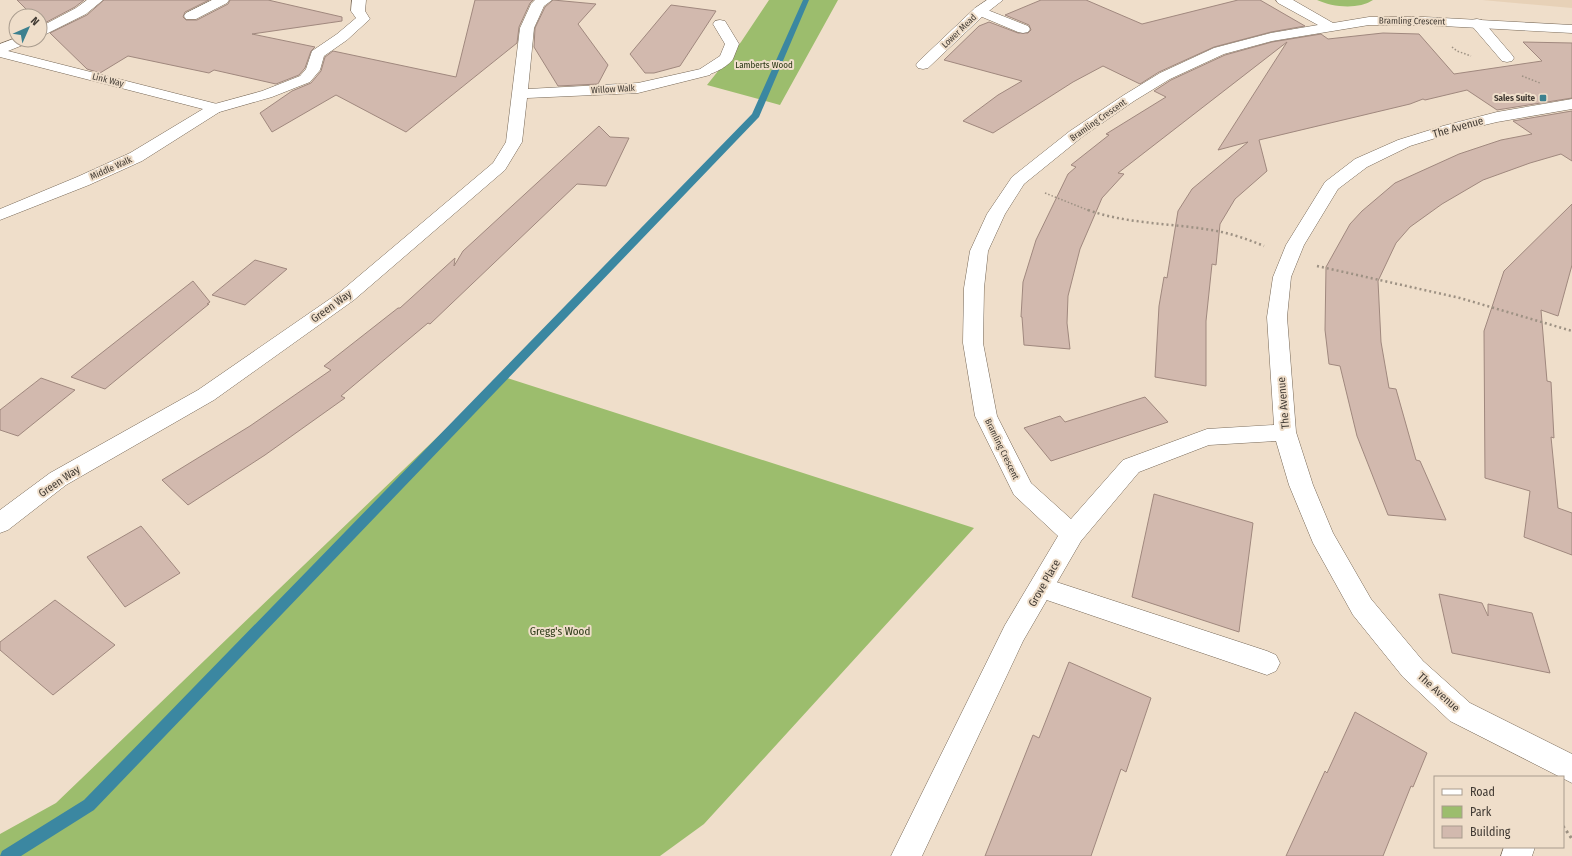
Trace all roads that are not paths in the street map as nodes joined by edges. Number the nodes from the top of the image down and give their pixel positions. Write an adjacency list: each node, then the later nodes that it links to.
1 (96, 0): 12 (street)
2 (222, 0): 8 (street)
3 (359, 0): 20 (street)
4 (545, 0): 18 (street, Green Way)
5 (996, 0): 7 (street, Lower Mead)
6 (1283, 0): 11 (street)
7 (980, 11): 13 (street); 17 (street, Lower Mead)
8 (191, 16)
9 (1478, 23): 11 (street, Bramling Crescent); 14 (street, Bramling Crescent); 16 (street)
10 (720, 24): 18 (street, Willow Walk)
11 (1329, 26): 24 (street, Bramling Crescent)
12 (48, 29)
13 (1023, 29)
14 (1572, 29)
15 (0, 52): 20 (street, Link Way)
16 (1507, 58)
17 (923, 65)
18 (520, 94): 23 (street, Green Way)
19 (1572, 104): 22 (street, The Avenue)
20 (216, 108): 21 (street, Middle Walk)
21 (0, 215)
22 (1285, 432): 24 (street, Grove Place); 27 (street, The Avenue)
23 (0, 523)
24 (1072, 534): 25 (street, Grove Place)
25 (1041, 588): 26 (street); 28 (street, Grove Place)
26 (1267, 663)
27 (1569, 770)
28 (906, 856)

